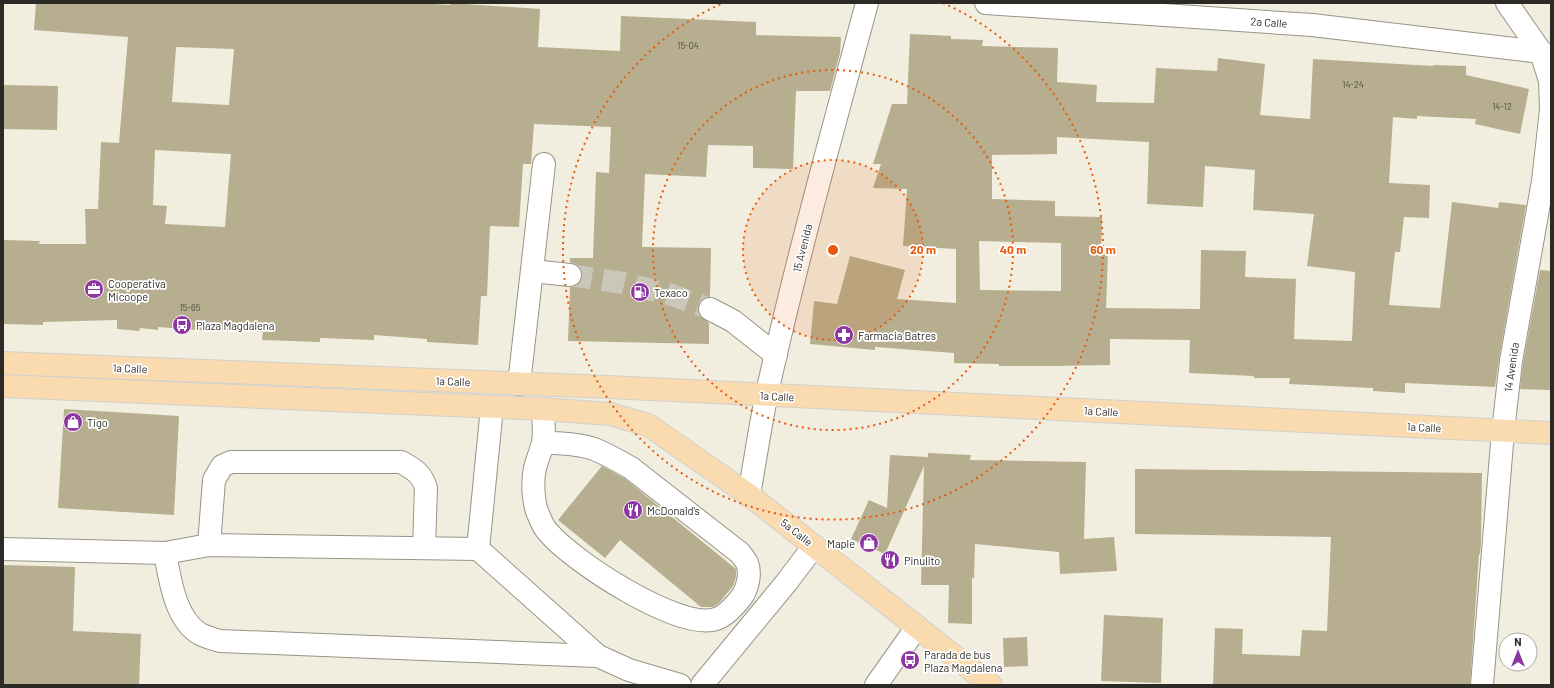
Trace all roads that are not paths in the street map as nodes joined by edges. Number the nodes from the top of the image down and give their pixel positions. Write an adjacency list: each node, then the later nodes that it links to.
1 (867, 3): 9 (street, 15 Avenida)
2 (986, 3): 4 (street, 2a Calle)
3 (1507, 3): 4 (street, 14 Avenida)
4 (1546, 54): 17 (street, 14 Avenida)
5 (544, 164): 6 (street)
6 (532, 271): 7 (street); 11 (street)
7 (570, 275)
8 (710, 309): 9 (street)
9 (776, 355): 13 (street, 15 Avenida)
10 (3, 363): 11 (main road, 1a Calle)
11 (519, 384): 13 (main road, 1a Calle)
12 (3, 386): 14 (main road, 1a Calle)
13 (767, 395): 17 (main road, 1a Calle); 20 (street, 15 Avenida)
14 (492, 407): 15 (main road, 1a Calle); 25 (street)
15 (543, 409): 16 (main road, 1a Calle); 19 (street)
16 (610, 414): 20 (main road, 5a Calle)
17 (1503, 431): 18 (main road, 1a Calle); 33 (street, 14 Avenida)
18 (1551, 433)
19 (543, 442): 19 (street)
20 (749, 495): 22 (main road, 5a Calle)
21 (209, 544): 23 (street); 23 (street); 26 (street)
22 (814, 546): 27 (main road, 5a Calle); 30 (street)
23 (424, 548): 25 (street)
24 (3, 549): 26 (street)
25 (478, 549): 28 (street)
26 (165, 554): 28 (street)
27 (917, 626): 31 (street); 32 (main road, 5a Calle)
28 (598, 656): 29 (street)
29 (680, 685)
30 (702, 685)
31 (876, 685)
32 (990, 685)
33 (1482, 685)

